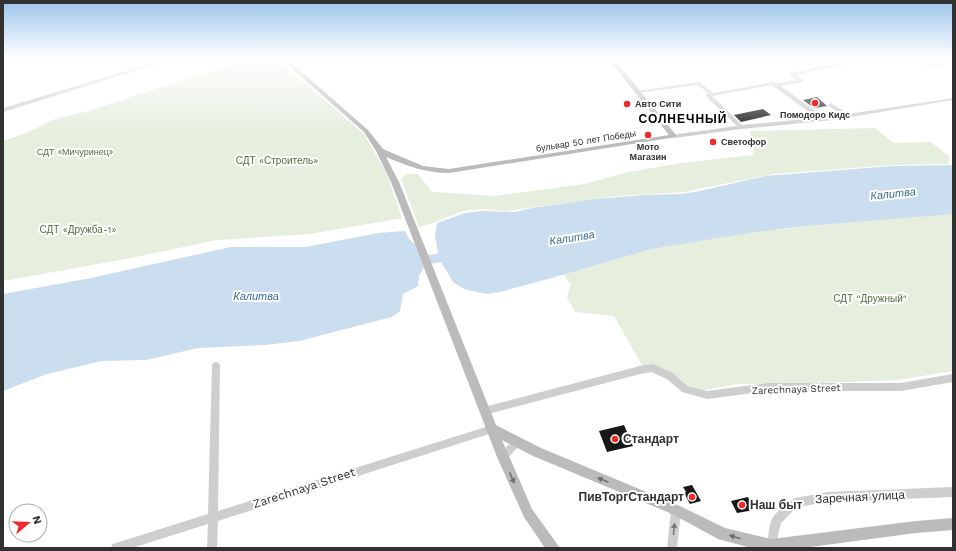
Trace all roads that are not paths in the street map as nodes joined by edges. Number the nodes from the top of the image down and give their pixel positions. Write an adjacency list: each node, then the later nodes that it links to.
1 (87, 85): 12 (street)
2 (313, 85): 17 (main road)
3 (632, 85): 8 (main road)
4 (688, 85): 8 (street)
5 (702, 85): 9 (street)
6 (771, 85): 9 (street)
7 (776, 85): 14 (street)
8 (638, 92): 16 (main road)
9 (712, 94): 15 (street)
10 (953, 99): 13 (street, бульвар 50 лет Победы)
11 (831, 104): 13 (street)
12 (3, 110)
13 (847, 116): 14 (street, бульвар 50 лет Победы)
14 (822, 119): 15 (street, бульвар 50 лет Победы)
15 (741, 127): 16 (street, бульвар 50 лет Победы)
16 (674, 136): 17 (main road, бульвар 50 лет Победы)
17 (380, 151): 20 (main road)
18 (216, 365): 26 (street)
19 (953, 378): 20 (street, Zarechnaya Street)
20 (484, 411): 21 (main road)
21 (492, 429): 22 (main road); 23 (main road); 26 (street, Zarechnaya Street)
22 (517, 442): 23 (street); 25 (main road, one-way to 22)
23 (503, 457): 31 (main road, one-way to 31)
24 (953, 492): 28 (street, Заречная улица)
25 (676, 510): 28 (main road, one-way to 25); 32 (street, one-way to 25)
26 (212, 517): 29 (street, Zarechnaya Street); 30 (street)
27 (953, 524): 28 (main road)
28 (773, 546): 33 (main road)
29 (116, 548)
30 (212, 548)
31 (553, 548)
32 (672, 548)
33 (754, 548)

